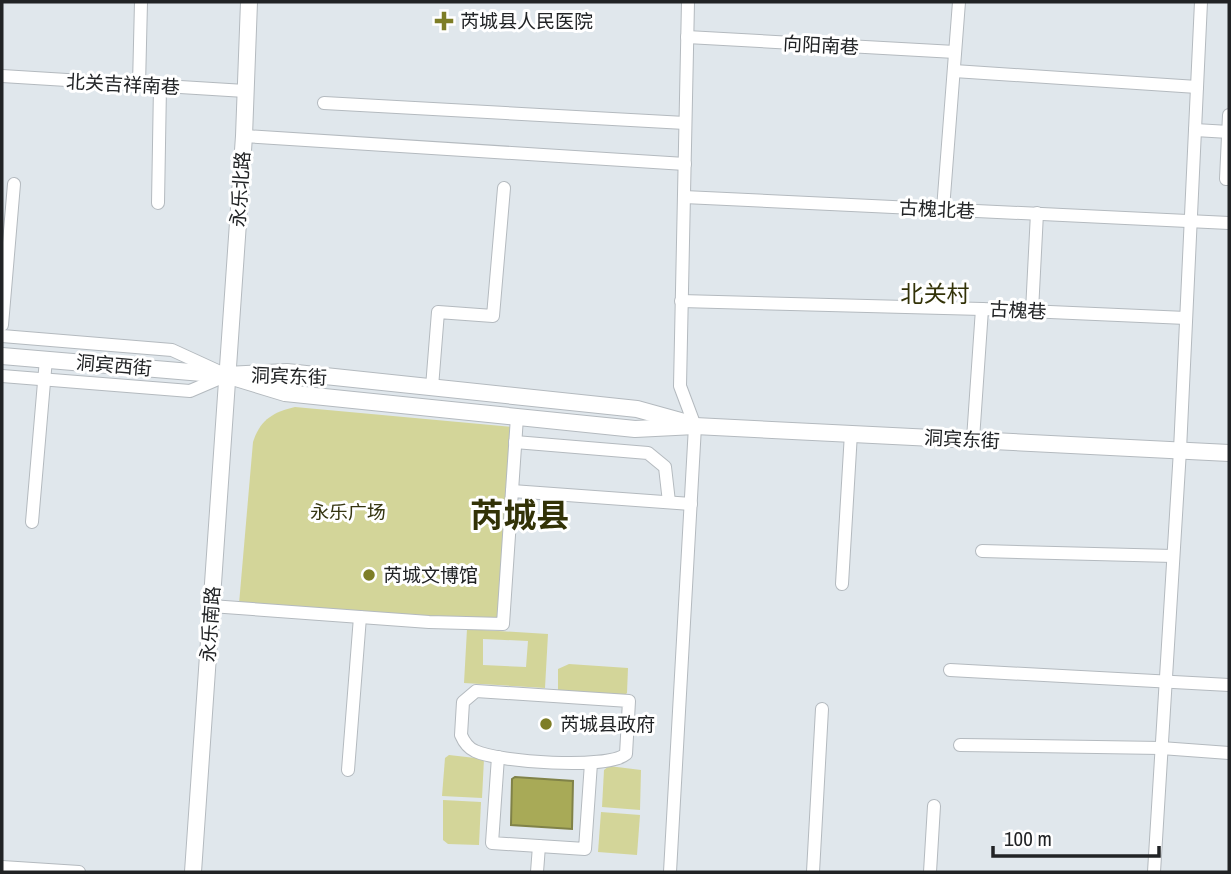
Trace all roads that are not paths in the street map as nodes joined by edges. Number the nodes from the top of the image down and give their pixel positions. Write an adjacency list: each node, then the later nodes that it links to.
1 (141, 2): 10 (street)
2 (249, 2): 13 (main road, 永乐北路)
3 (688, 2): 6 (street)
4 (959, 2): 7 (street)
5 (1201, 2): 12 (street)
6 (687, 37): 7 (street, 向阳南巷); 16 (street)
7 (955, 52): 8 (street)
8 (954, 71): 12 (street); 26 (street)
9 (2, 76): 10 (street, 北关吉祥南巷)
10 (139, 85): 11 (street, 北关吉祥南巷)
11 (160, 86): 13 (street, 北关吉祥南巷); 25 (street)
12 (1197, 87): 17 (street)
13 (245, 91): 19 (main road, 永乐北路)
14 (324, 103): 16 (street)
15 (1229, 115): 18 (street)
16 (685, 123): 20 (street)
17 (1195, 130): 18 (street); 28 (street)
18 (1229, 132): 21 (street)
19 (244, 136): 20 (street); 38 (main road, 永乐北路)
20 (685, 164): 24 (street)
21 (1229, 179)
22 (14, 184): 34 (street)
23 (504, 188): 41 (street)
24 (684, 197): 26 (street, 古槐北巷); 30 (street)
25 (158, 203)
26 (943, 209): 27 (street, 古槐北巷)
27 (1037, 213): 28 (street, 古槐北巷); 32 (street)
28 (1191, 221): 29 (street, 古槐北巷); 33 (street)
29 (1229, 223)
30 (681, 301): 31 (street, 古槐巷); 43 (street)
31 (982, 309): 32 (street, 古槐巷); 45 (street)
32 (1032, 311): 33 (street, 古槐巷)
33 (1186, 318): 47 (street)
34 (2, 325)
35 (2, 336): 38 (street)
36 (2, 356): 37 (main road, 洞宾西街)
37 (46, 359): 38 (main road, 洞宾西街); 40 (street)
38 (226, 375): 40 (street); 41 (main road, 洞宾东街); 42 (main road, 洞宾东街); 56 (main road, 永乐南路)
39 (2, 376): 40 (street)
40 (44, 379): 52 (street)
41 (432, 387): 43 (main road, 洞宾东街)
42 (517, 417): 43 (main road, 洞宾东街); 46 (street)
43 (695, 426): 44 (main road, 洞宾东街); 51 (street)
44 (851, 433): 45 (main road, 洞宾东街); 55 (street)
45 (972, 439): 47 (main road, 洞宾东街)
46 (516, 442): 49 (street); 50 (street)
47 (1180, 450): 48 (main road, 洞宾东街); 54 (street)
48 (1229, 453)
49 (512, 491): 50 (street); 57 (street)
50 (669, 502): 51 (street)
51 (691, 504): 74 (street)
52 (32, 522)
53 (982, 551): 54 (street)
54 (1173, 556): 59 (street)
55 (842, 584)
56 (211, 606): 57 (street); 72 (main road, 永乐南路)
57 (360, 617): 67 (street)
58 (950, 670): 59 (street)
59 (1166, 682): 60 (street); 63 (street)
60 (1229, 685)
61 (822, 709): 75 (street)
62 (960, 745): 63 (street)
63 (1161, 748): 64 (street); 77 (street)
64 (1229, 753)
65 (498, 757): 66 (street); 66 (street); 69 (street)
66 (591, 763): 69 (street)
67 (348, 769)
68 (934, 806): 76 (street)
69 (539, 846): 73 (street)
70 (2, 867): 71 (street)
71 (79, 872)
72 (193, 872)
73 (537, 872)
74 (670, 872)
75 (813, 872)
76 (930, 872)
77 (1154, 872)

